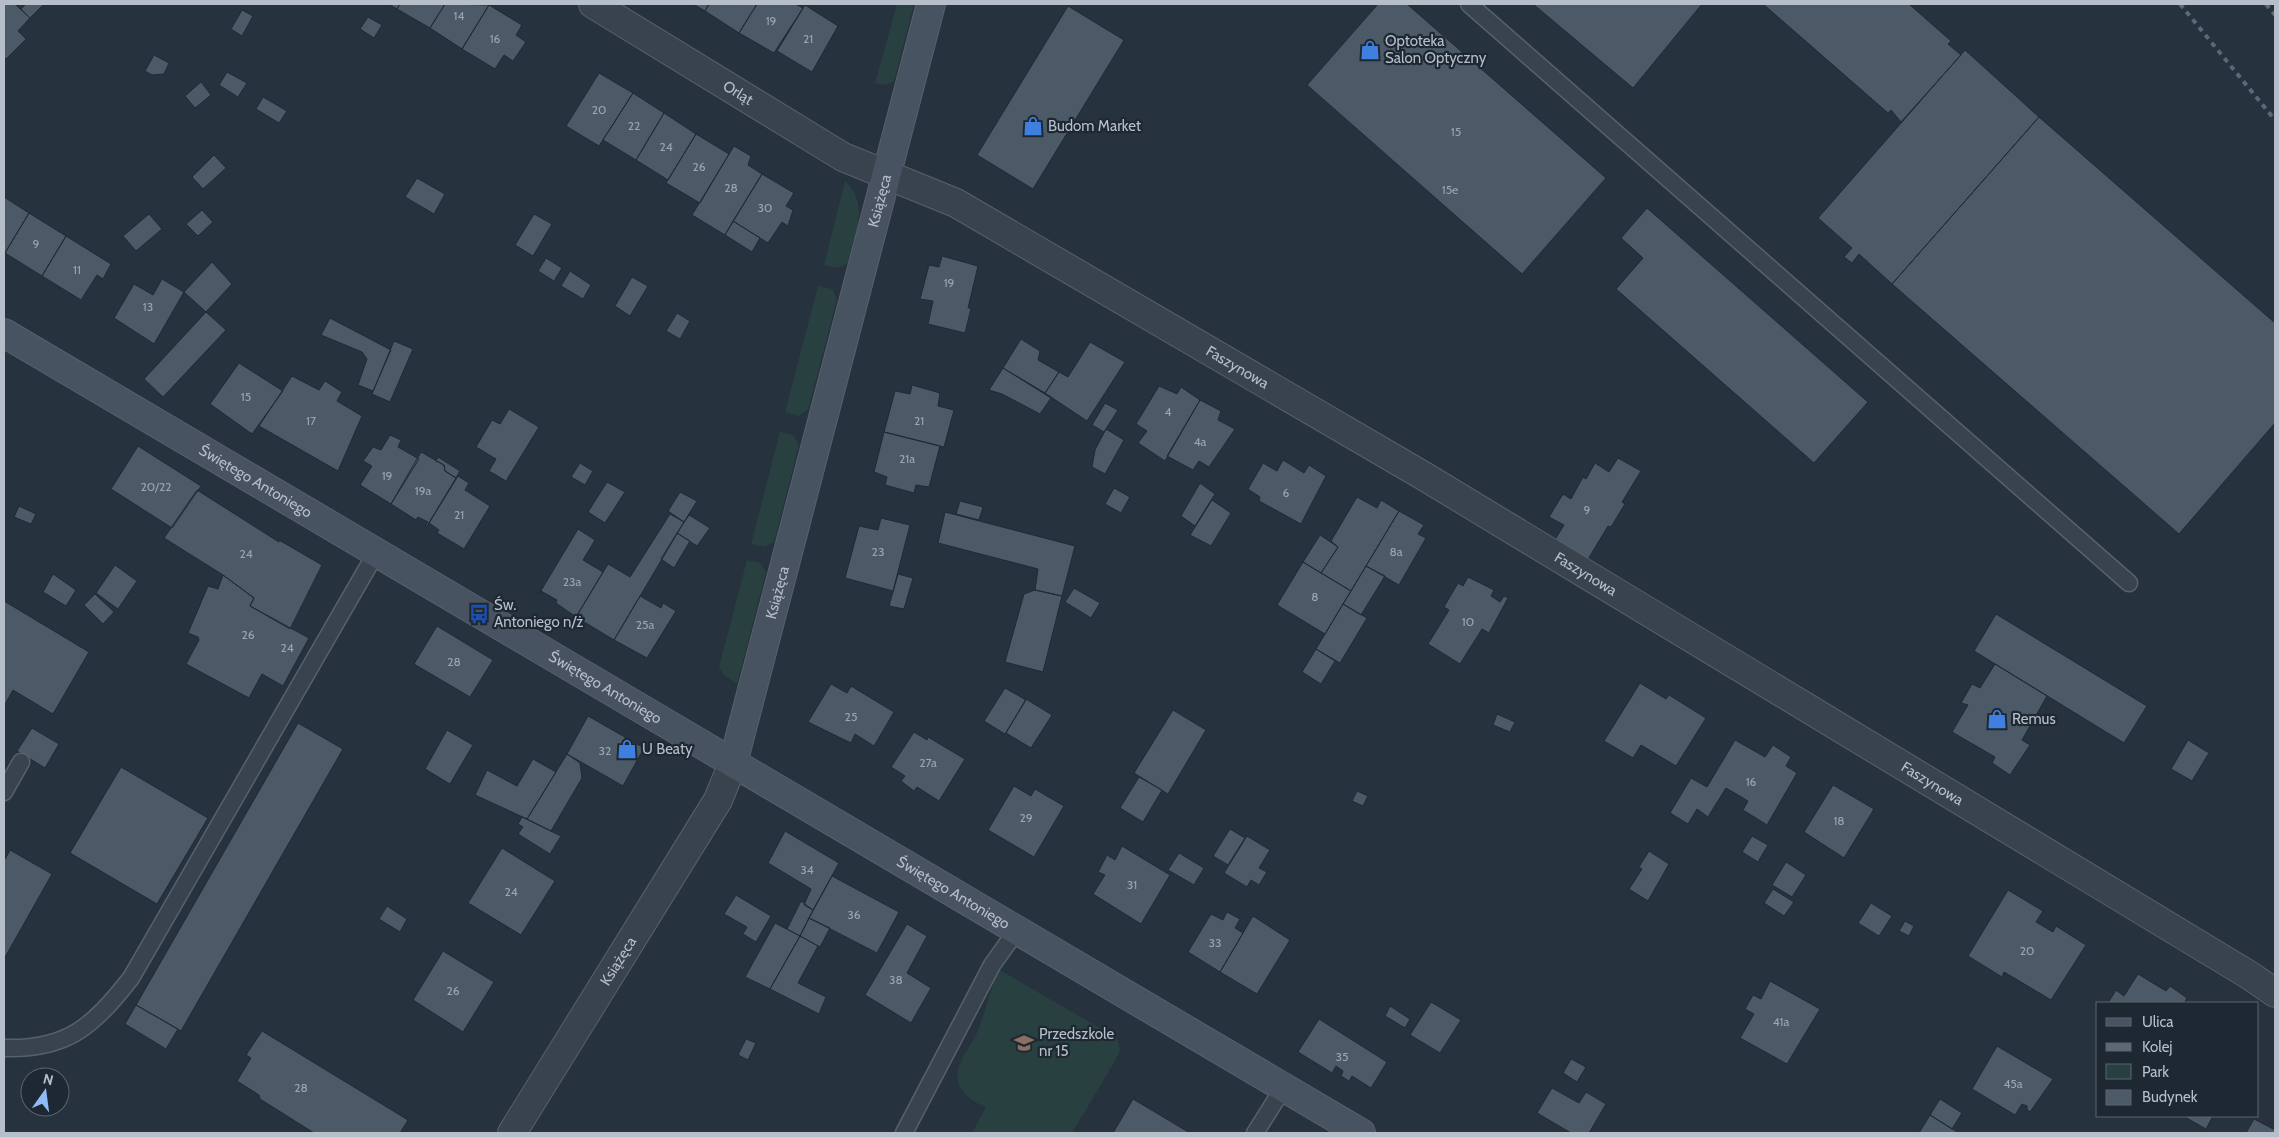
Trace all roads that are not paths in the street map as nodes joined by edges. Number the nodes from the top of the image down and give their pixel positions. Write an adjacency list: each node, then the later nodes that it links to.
1 (593, 4): 4 (street, Orląt)
2 (931, 4): 4 (street, Książęca)
3 (1470, 4): 7 (lane)
4 (886, 176): 9 (street, Książęca); 12 (street, Faszynowa)
5 (4, 333): 6 (street, Świętego Antoniego)
6 (376, 553): 9 (street, Świętego Antoniego); 13 (lane)
7 (2129, 583)
8 (21, 762): 10 (lane)
9 (733, 763): 11 (street, Świętego Antoniego); 15 (street, Książęca)
10 (4, 792)
11 (1017, 930): 14 (street, Świętego Antoniego); 16 (lane)
12 (2275, 993)
13 (4, 1048)
14 (1284, 1087): 17 (lane); 18 (street, Świętego Antoniego)
15 (512, 1133)
16 (904, 1133)
17 (1255, 1133)
18 (1361, 1133)

